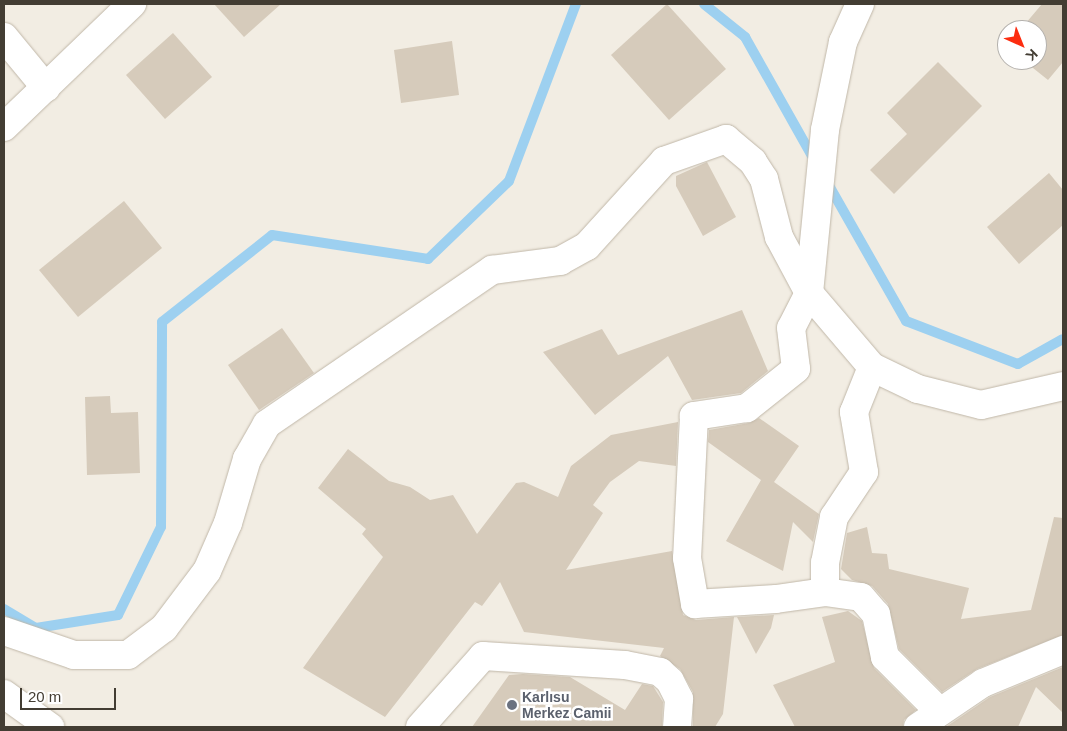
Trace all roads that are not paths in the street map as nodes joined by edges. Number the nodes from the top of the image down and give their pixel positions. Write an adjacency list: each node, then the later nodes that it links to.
1 (132, 4): 4 (street)
2 (860, 4): 6 (street)
3 (4, 37): 4 (street)
4 (46, 88): 5 (street)
5 (4, 127)
6 (809, 293): 7 (street); 9 (street); 10 (street)
7 (872, 367): 8 (street); 9 (street)
8 (1063, 386)
9 (825, 592): 13 (street)
10 (4, 632)
11 (1063, 650): 13 (street)
12 (4, 694): 14 (street)
13 (928, 719)
14 (50, 727)
15 (420, 727): 16 (street)
16 (677, 727)

